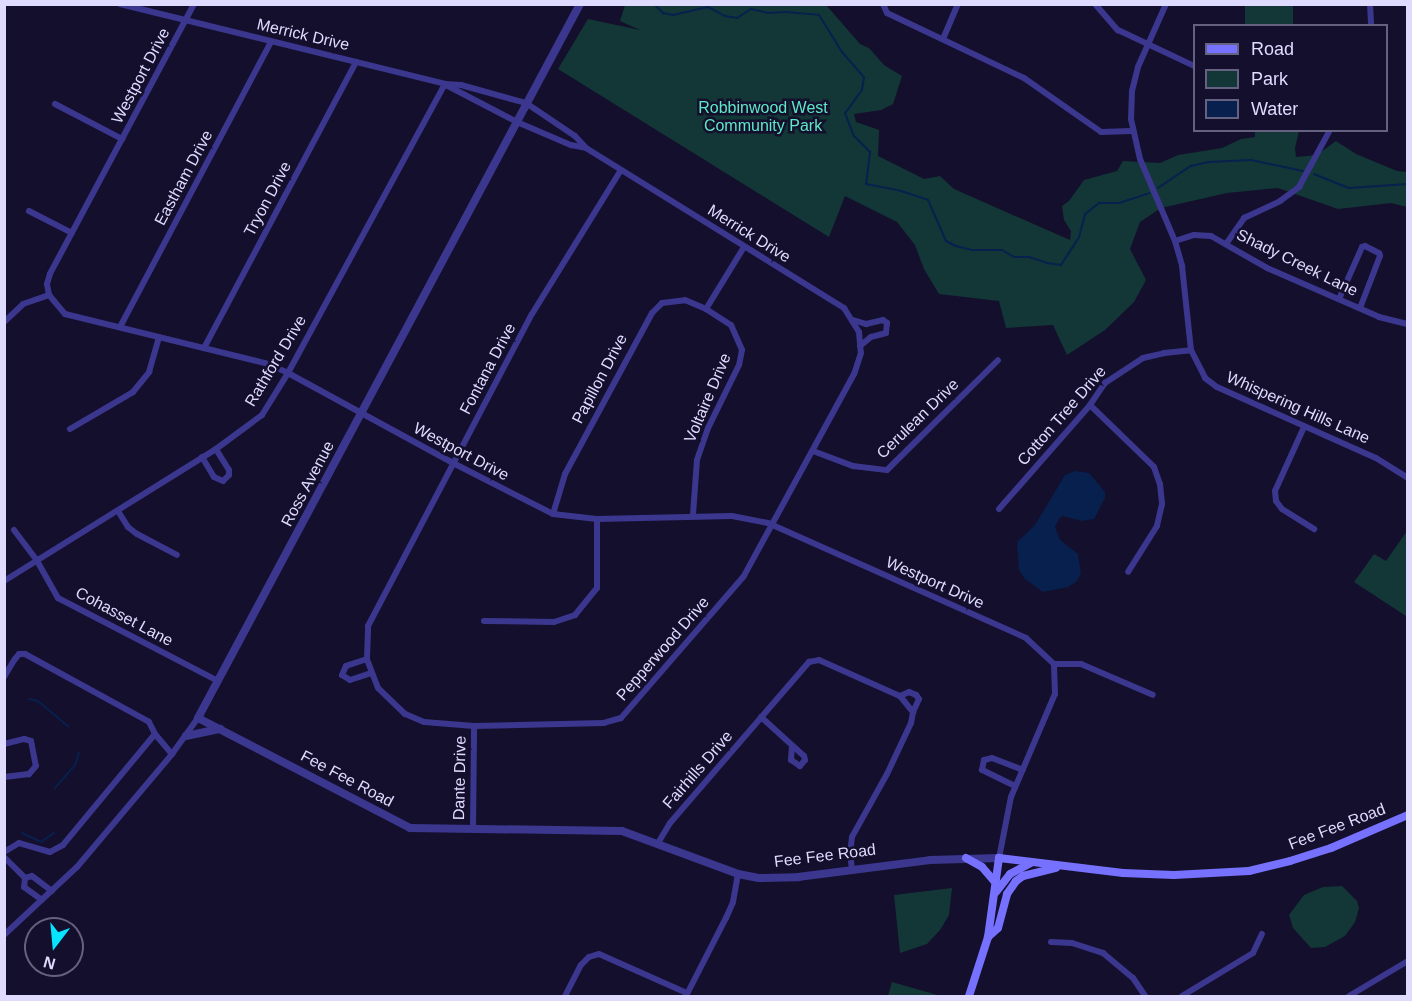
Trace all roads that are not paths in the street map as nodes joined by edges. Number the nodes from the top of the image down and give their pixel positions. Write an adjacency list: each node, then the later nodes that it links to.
1 (120, 4): 9 (street, Merrick Drive)
2 (194, 4): 9 (street, Westport Drive)
3 (579, 4): 17 (street, Ross Avenue)
4 (883, 4): 11 (street)
5 (958, 4): 11 (street)
6 (1095, 4): 13 (street)
7 (1166, 4): 13 (street, Whispering Hills Lane)
8 (1370, 4): 10 (street)
9 (186, 21): 12 (street, Merrick Drive); 22 (street, Westport Drive)
10 (1371, 24)
11 (943, 39): 20 (street)
12 (271, 42): 14 (street, Merrick Drive); 37 (street, Eastham Drive)
13 (1148, 45): 15 (street); 20 (street, Whispering Hills Lane)
14 (357, 62): 16 (street, Merrick Drive); 41 (street, Tryon Drive)
15 (1193, 66)
16 (445, 84): 17 (street, Merrick Drive); 19 (street, Merrick Drive); 44 (street, Rathford Drive)
17 (526, 103): 19 (street, Ross Avenue); 23 (street, Merrick Drive)
18 (55, 104): 22 (street)
19 (517, 122): 23 (street, Merrick Drive); 46 (street, Ross Avenue)
20 (1132, 131): 27 (street, Whispering Hills Lane)
21 (1329, 132): 28 (street)
22 (122, 139): 26 (street, Westport Drive)
23 (586, 148): 24 (street, Merrick Drive)
24 (621, 170): 29 (street, Merrick Drive); 52 (street, Fontana Drive)
25 (29, 210): 26 (street)
26 (72, 233): 30 (street, Westport Drive)
27 (1175, 241): 28 (street, Shady Creek Lane); 42 (street, Whispering Hills Lane)
28 (1226, 244): 31 (street, Shady Creek Lane)
29 (744, 247): 33 (street); 34 (street, Merrick Drive)
30 (50, 295): 35 (street); 37 (street, Westport Drive)
31 (1339, 299): 32 (street, Shady Creek Lane); 32 (street)
32 (1360, 308): 36 (street, Shady Creek Lane)
33 (706, 309): 56 (street, Papillon Drive); 57 (street, Voltaire Drive)
34 (853, 320): 38 (street, Merrick Drive); 40 (street)
35 (4, 322)
36 (1407, 324)
37 (120, 327): 39 (street, Westport Drive)
38 (859, 332): 40 (street, Pepperwood Drive)
39 (159, 337): 41 (street, Westport Drive); 48 (street)
40 (860, 346): 50 (street, Pepperwood Drive)
41 (204, 348): 44 (street, Westport Drive)
42 (1191, 350): 45 (street, Cotton Tree Drive); 47 (street, Whispering Hills Lane)
43 (998, 360): 50 (street, Cerulean Drive)
44 (288, 373): 46 (street, Westport Drive); 49 (street, Rathford Drive)
45 (1090, 405): 54 (street, Cotton Tree Drive); 64 (street)
46 (361, 414): 52 (street, Westport Drive); 71 (street, Ross Avenue)
47 (1304, 427): 53 (street, Whispering Hills Lane); 60 (street)
48 (70, 429)
49 (216, 449): 51 (street, Rathford Drive); 51 (street)
50 (813, 451): 59 (street, Pepperwood Drive)
51 (202, 457): 55 (street, Rathford Drive)
52 (453, 464): 56 (street, Westport Drive); 67 (street, Fontana Drive)
53 (1407, 478)
54 (999, 509)
55 (118, 511): 62 (street); 63 (street, Rathford Drive)
56 (553, 514): 58 (street, Westport Drive)
57 (693, 515): 58 (street, Westport Drive); 59 (street, Westport Drive)
58 (597, 519): 66 (street)
59 (772, 526): 68 (street, Westport Drive); 77 (street, Pepperwood Drive)
60 (1314, 529)
61 (14, 530): 63 (street, Cohasset Lane)
62 (177, 555)
63 (36, 559): 65 (street, Rathford Drive); 71 (street, Cohasset Lane)
64 (1128, 572)
65 (4, 581)
66 (484, 621)
67 (367, 659): 69 (street, Pepperwood Drive); 69 (street)
68 (1054, 664): 72 (street); 84 (street)
69 (371, 673): 77 (street, Pepperwood Drive)
70 (4, 677): 79 (street)
71 (218, 681): 76 (street, Ross Avenue)
72 (1154, 695)
73 (900, 696): 74 (street, Fairhills Drive); 74 (street); 75 (street, Fairhills Drive)
74 (913, 712): 96 (street)
75 (761, 717): 82 (street); 89 (street, Fairhills Drive)
76 (198, 718): 78 (street, Fee Fee Road); 80 (street, Ross Avenue)
77 (474, 726): 88 (street, Dante Drive)
78 (220, 729): 80 (street); 88 (street, Fee Fee Road)
79 (155, 734): 83 (street); 90 (street)
80 (186, 736): 83 (street, Ross Avenue)
81 (4, 744): 85 (street)
82 (792, 746)
83 (172, 754): 100 (street, Ross Avenue)
84 (1023, 770): 86 (street); 86 (street)
85 (4, 777)
86 (1015, 786): 93 (street)
87 (1407, 815): 95 (main road, Fee Fee Road)
88 (473, 829): 89 (street, Fee Fee Road)
89 (658, 843): 97 (street, Fee Fee Road)
90 (4, 852)
91 (4, 857): 98 (street)
92 (966, 858): 93 (street, Fee Fee Road); 96 (street, Fee Fee Road); 99 (main road)
93 (999, 858): 94 (main road, Fee Fee Road); 99 (main road)
94 (1032, 862): 95 (main road, Fee Fee Road); 101 (main road)
95 (1062, 867): 105 (main road)
96 (852, 869): 97 (street, Fee Fee Road)
97 (738, 874): 109 (street)
98 (25, 878): 100 (street); 102 (street)
99 (996, 883): 101 (main road)
100 (52, 891): 102 (street, Ross Avenue)
101 (994, 895): 105 (main road)
102 (42, 900): 104 (street, Ross Avenue)
103 (1262, 934): 114 (street)
104 (4, 935)
105 (988, 937): 108 (main road)
106 (1051, 942): 113 (street)
107 (1407, 961): 115 (street)
108 (977, 977): 111 (main road); 112 (main road)
109 (686, 995): 110 (street)
110 (565, 996)
111 (969, 996)
112 (975, 996)
113 (1145, 996)
114 (1182, 996)
115 (1349, 996)

